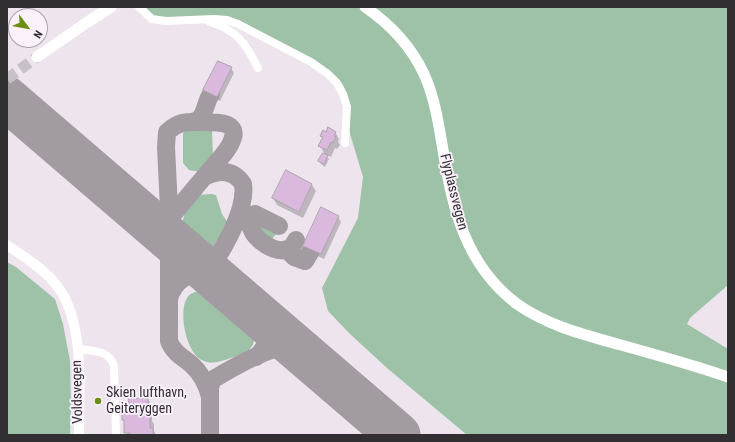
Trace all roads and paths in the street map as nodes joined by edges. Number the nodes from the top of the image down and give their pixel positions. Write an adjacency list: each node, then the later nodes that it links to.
1 (111, 7): 5 (main road)
2 (139, 7): 4 (street)
3 (365, 7): 10 (main road, Flyplassvegen)
4 (201, 20): 6 (street); 7 (street)
5 (37, 57)
6 (258, 68)
7 (345, 143)
8 (7, 246): 9 (street, Voldsvegen)
9 (78, 349): 11 (street, Voldsvegen); 12 (street, Voldsvegen)
10 (728, 377)
11 (79, 435)
12 (116, 435)

